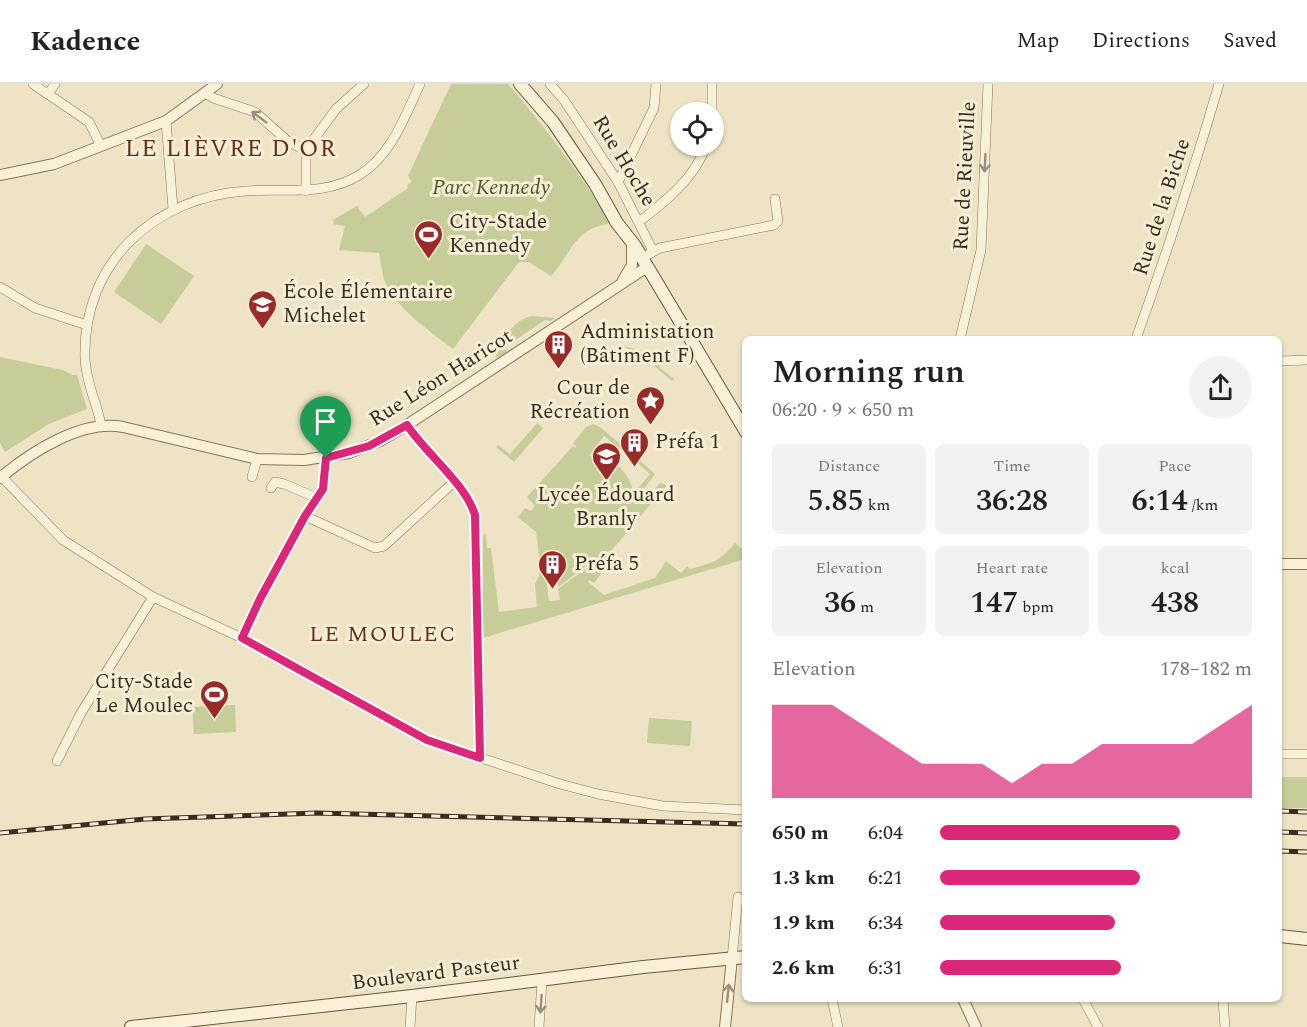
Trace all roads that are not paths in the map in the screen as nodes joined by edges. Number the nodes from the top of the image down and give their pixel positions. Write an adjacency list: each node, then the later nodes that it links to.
1 (33, 84): 14 (street)
2 (55, 84): 14 (street)
3 (217, 84): 13 (street)
4 (363, 84): 18 (street)
5 (420, 84): 22 (street)
6 (520, 84): 26 (main road)
7 (532, 84): 26 (main road)
8 (550, 84): 21 (street, Rue Hoche)
9 (656, 84): 21 (street)
10 (712, 84): 15 (street)
11 (988, 84): 32 (street, Rue de Rieuville, one-way to 32)
12 (1219, 84): 33 (street, Rue de la Biche)
13 (205, 93): 16 (street); 18 (street, one-way to 13)
14 (48, 94): 17 (street)
15 (712, 102)
16 (166, 121): 17 (street); 24 (street)
17 (101, 146): 20 (street)
18 (306, 150): 22 (street)
19 (701, 156): 25 (street)
20 (0, 175)
21 (618, 182): 25 (street, Rue Hoche)
22 (306, 191): 24 (street)
23 (775, 199): 27 (street)
24 (173, 209): 31 (street)
25 (641, 226): 26 (street); 27 (street, Rue Hoche)
26 (633, 244): 28 (main road); 29 (street)
27 (653, 250): 28 (street)
28 (645, 263): 29 (street, Rue Léon Haricot); 38 (main road)
29 (619, 285): 37 (street, Rue Léon Haricot)
30 (0, 287): 31 (street)
31 (87, 325): 36 (street)
32 (961, 336)
33 (1137, 336)
34 (1307, 360): 35 (street)
35 (1282, 361)
36 (100, 425): 40 (street, Rue Léon Haricot); 41 (street, Rue Léon Haricot)
37 (407, 425): 39 (street, Rue Léon Haricot); 43 (street)
38 (742, 425)
39 (326, 458): 40 (street, Rue Léon Haricot); 45 (street)
40 (257, 459): 42 (street)
41 (0, 476): 49 (street)
42 (252, 477)
43 (455, 481): 46 (street); 53 (street)
44 (272, 488): 45 (street)
45 (317, 498): 46 (street)
46 (305, 516): 50 (street)
47 (1282, 564): 48 (street)
48 (1307, 564)
49 (153, 597): 50 (street); 54 (street)
50 (242, 638): 53 (street)
51 (1307, 753): 52 (street)
52 (1282, 754)
53 (480, 758): 55 (street)
54 (57, 760)
55 (742, 810)
56 (738, 897): 60 (street)
57 (1282, 936): 58 (main road)
58 (1303, 936)
59 (742, 957): 60 (main road, Boulevard Pasteur)
60 (732, 958): 61 (main road, Boulevard Pasteur); 71 (street, one-way to 60)
61 (542, 981): 62 (main road, Boulevard Pasteur); 70 (street, one-way to 70)
62 (412, 996): 67 (main road, Boulevard Pasteur); 69 (street)
63 (833, 1002): 72 (street)
64 (964, 1002): 73 (street)
65 (1085, 1002): 74 (street)
66 (1223, 1002): 75 (street)
67 (236, 1021): 68 (main road, Boulevard Pasteur)
68 (131, 1027)
69 (410, 1027)
70 (539, 1027)
71 (725, 1027)
72 (838, 1027)
73 (976, 1027)
74 (1098, 1027)
75 (1225, 1027)

